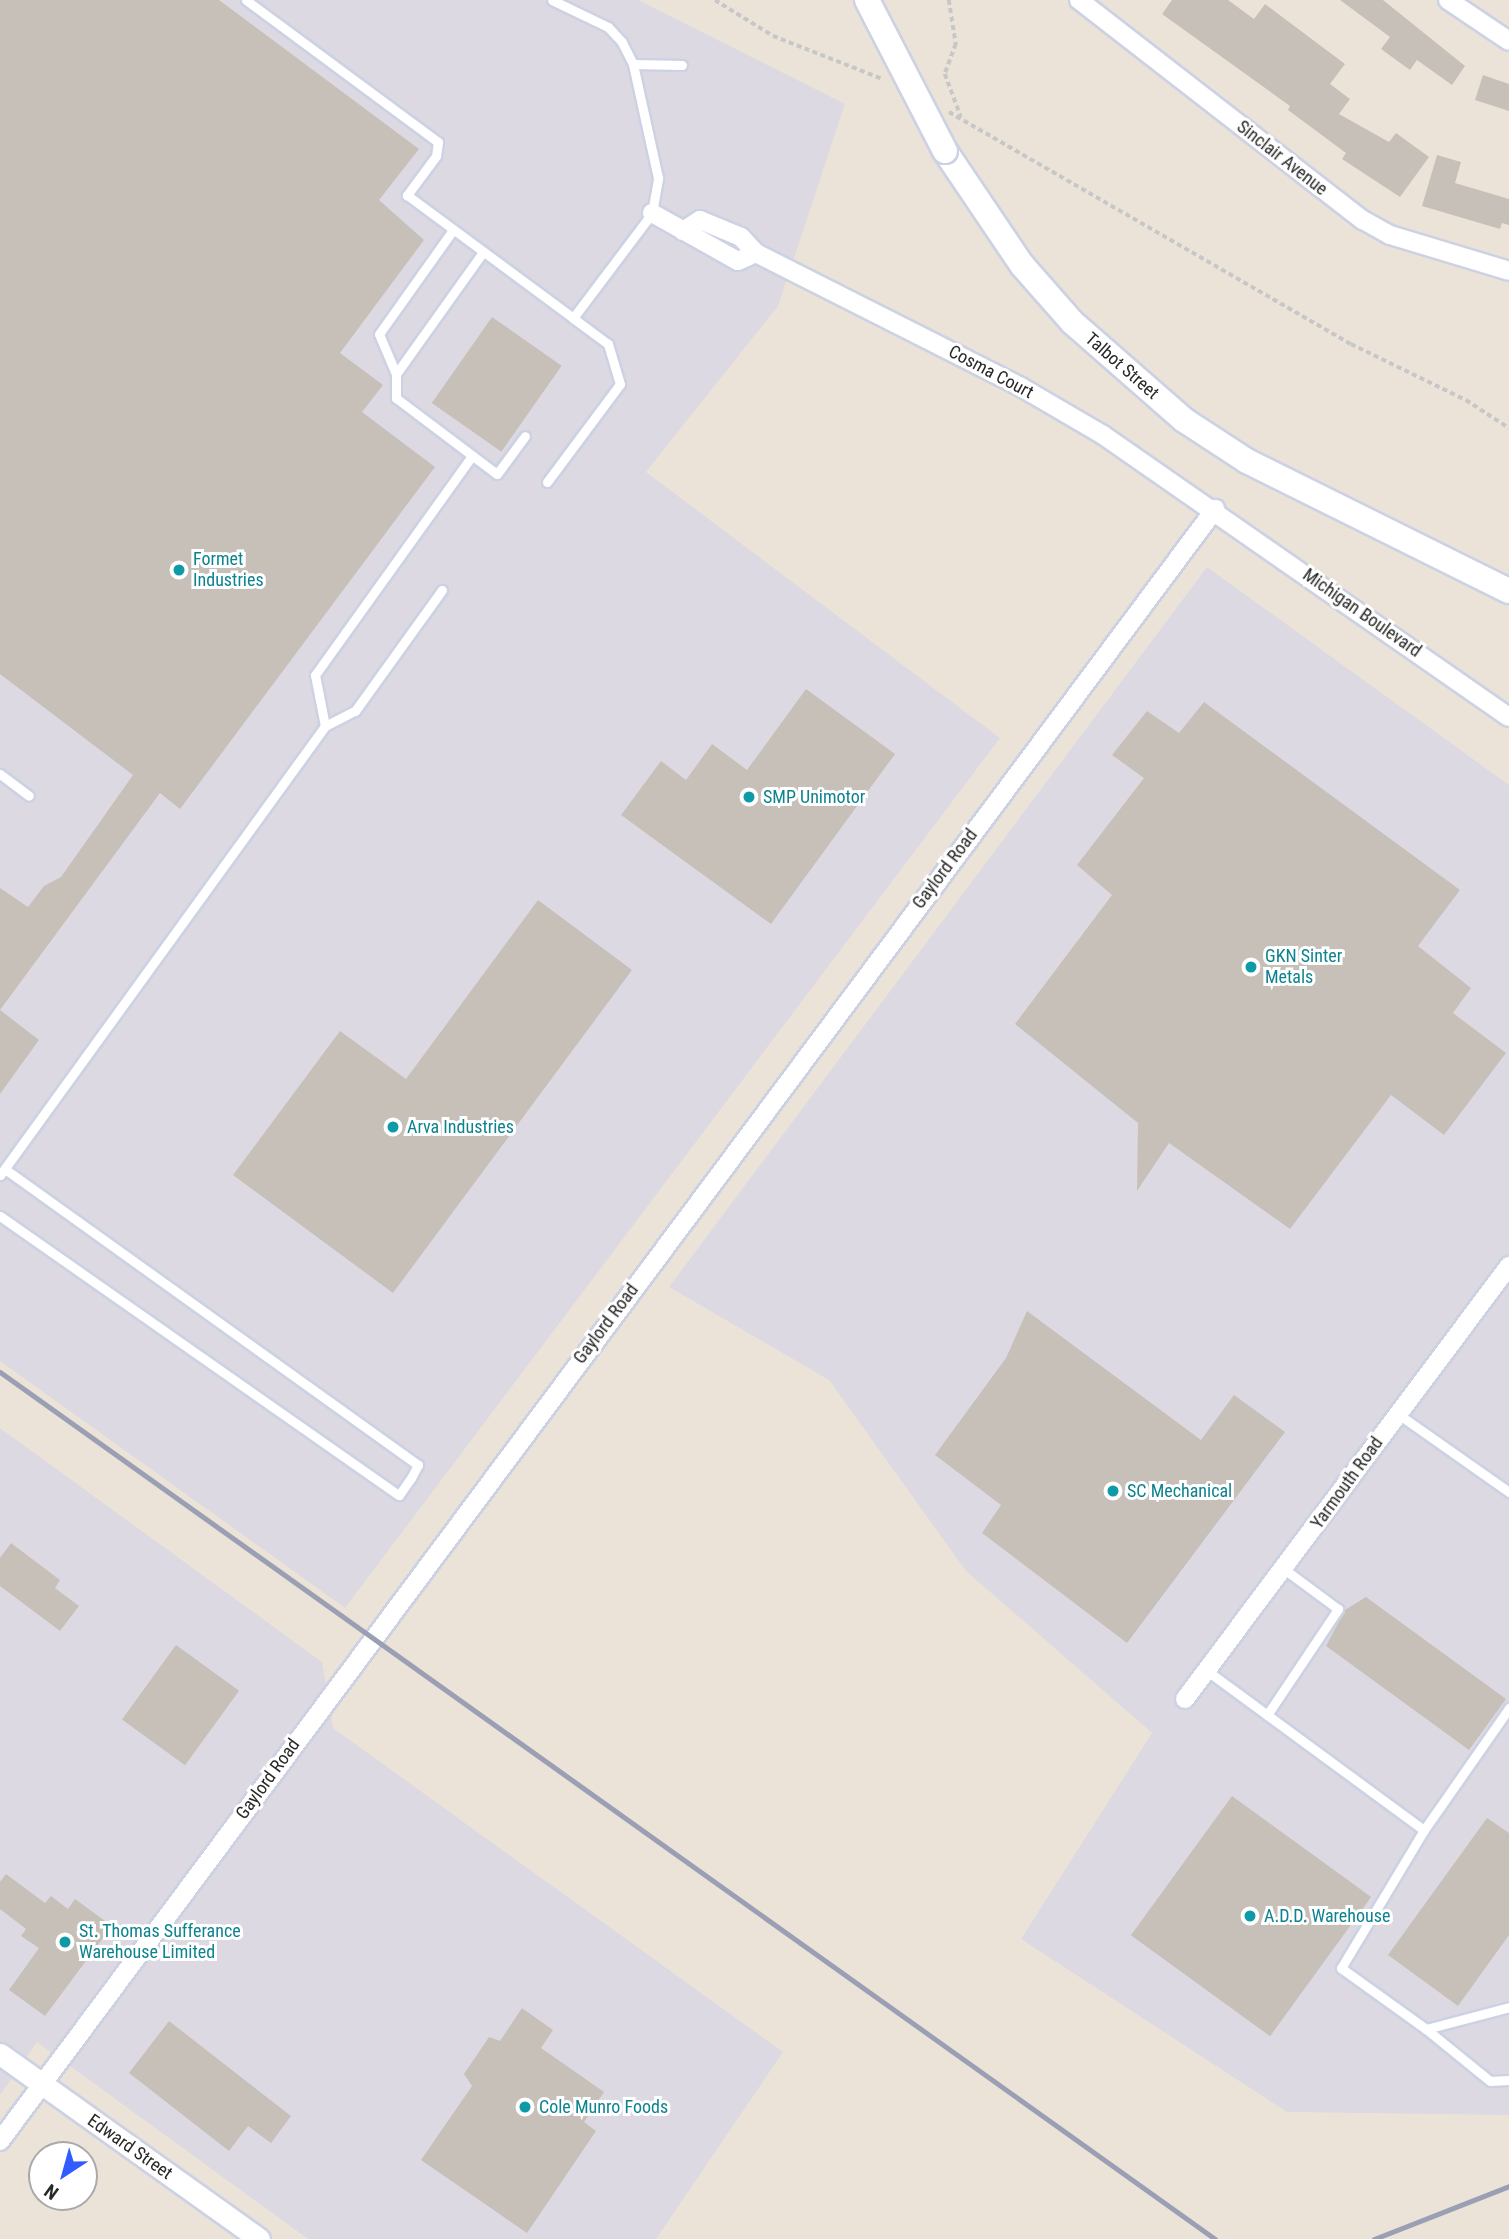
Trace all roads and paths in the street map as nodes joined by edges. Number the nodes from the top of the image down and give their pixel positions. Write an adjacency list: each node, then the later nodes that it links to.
1 (246, 0): 15 (lane)
2 (552, 0): 9 (lane)
3 (715, 0): 11 (path)
4 (867, 0): 26 (main road, Talbot Street, bridge)
5 (949, 0): 13 (path)
6 (1079, 0): 17 (street, Sinclair Avenue)
7 (1448, 0): 8 (street)
8 (1509, 41)
9 (634, 64): 10 (lane); 14 (lane)
10 (682, 65)
11 (889, 82)
12 (937, 106): 13 (path)
13 (962, 119): 20 (path)
14 (652, 213): 18 (lane); 24 (street, Cosma Court)
15 (453, 230): 16 (lane); 19 (lane)
16 (483, 252): 18 (lane); 19 (lane)
17 (1509, 271)
18 (573, 318): 23 (lane)
19 (396, 374): 22 (lane)
20 (1509, 428)
21 (525, 436): 22 (lane)
22 (472, 456): 28 (lane)
23 (547, 482)
24 (1215, 509): 27 (street, Michigan Boulevard); 46 (street, Gaylord Road)
25 (442, 590): 28 (lane)
26 (1509, 591)
27 (1509, 718)
28 (325, 726): 31 (lane)
29 (0, 774): 30 (lane)
30 (29, 796)
31 (2, 1172): 32 (lane)
32 (0, 1216)
33 (1509, 1266): 34 (street, Yarmouth Road)
34 (1398, 1415): 35 (lane); 36 (street, Yarmouth Road)
35 (1509, 1492)
36 (1284, 1569): 37 (street, Yarmouth Road); 40 (lane)
37 (1206, 1670): 38 (street, Yarmouth Road); 40 (lane)
38 (1185, 1699)
39 (1509, 1708): 41 (lane)
40 (1267, 1715): 41 (lane)
41 (1424, 1830): 43 (lane)
42 (1509, 2007): 43 (lane)
43 (1426, 2029): 45 (lane)
44 (0, 2054): 46 (street, Edward Street)
45 (1509, 2080)
46 (43, 2085): 47 (street, Gaylord Road); 48 (street, Edward Street)
47 (0, 2141)
48 (259, 2239)

